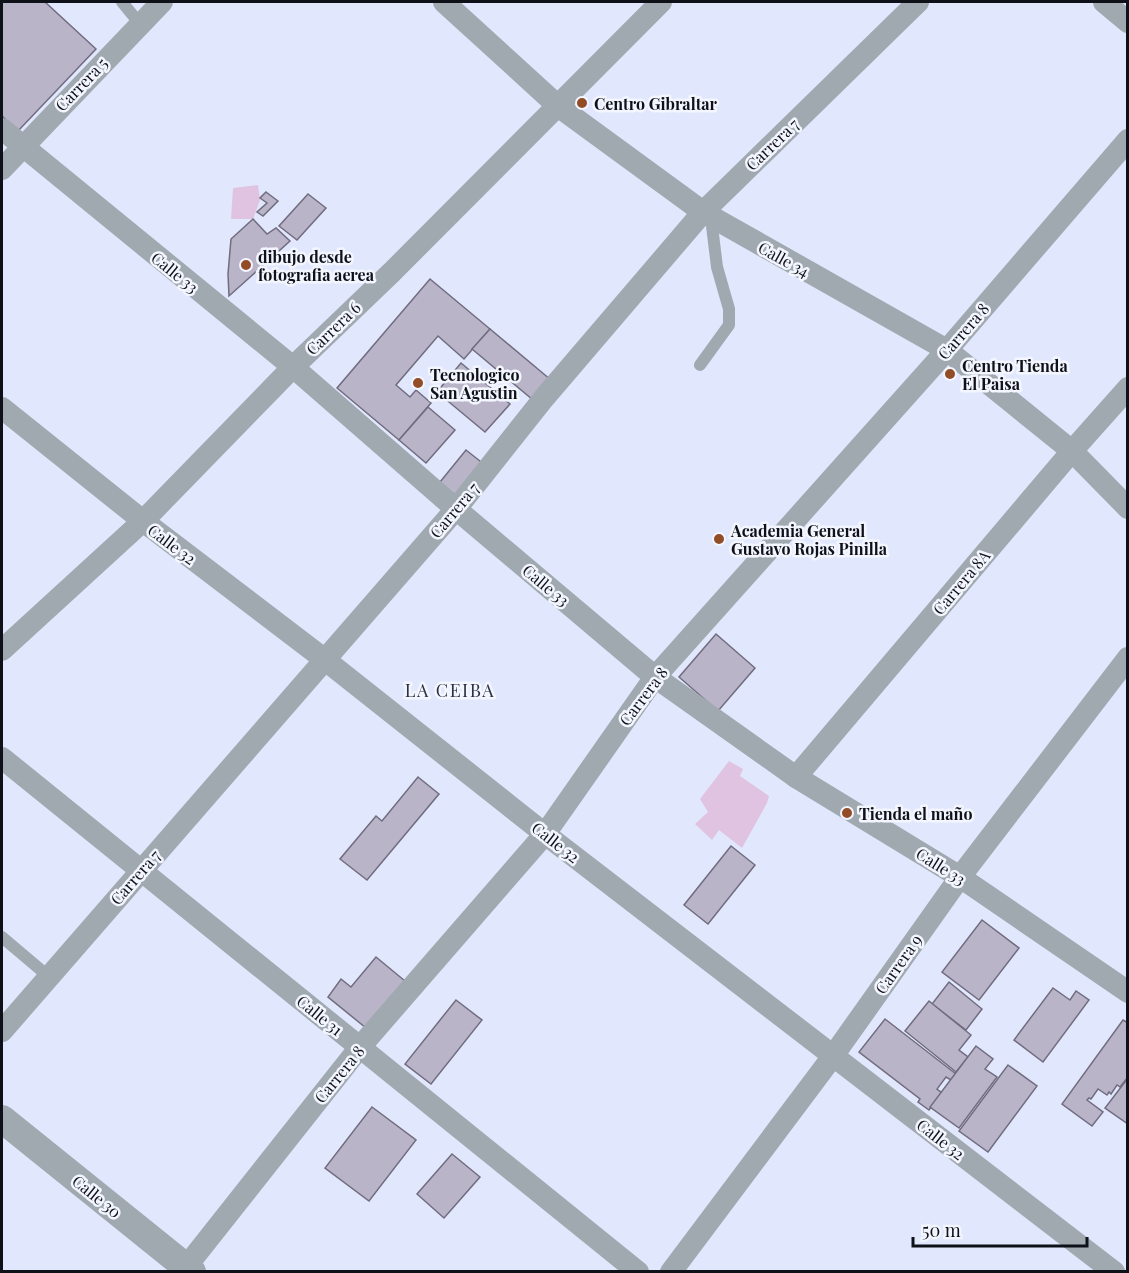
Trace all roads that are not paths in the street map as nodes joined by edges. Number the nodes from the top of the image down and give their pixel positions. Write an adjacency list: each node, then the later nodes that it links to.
1 (122, 2): 8 (lane)
2 (162, 2): 8 (street, Carrera 5)
3 (444, 2): 9 (street, Calle 34)
4 (661, 2): 9 (street, Carrera 6)
5 (918, 2): 14 (street, Carrera 7)
6 (1104, 2): 7 (street)
7 (1128, 22)
8 (140, 24): 12 (street, Carrera 5)
9 (558, 106): 14 (street, Calle 34); 17 (street, Carrera 6)
10 (2, 129): 12 (street, Calle 33)
11 (1128, 140): 15 (street, Carrera 8)
12 (21, 147): 13 (street, Carrera 5); 17 (street, Calle 33)
13 (2, 169)
14 (707, 215): 15 (street, Calle 34); 16 (lane); 22 (street, Carrera 7)
15 (947, 350): 20 (street, Calle 34); 27 (street, Carrera 8)
16 (700, 365)
17 (293, 367): 22 (street, Calle 33); 23 (street, Carrera 6)
18 (1128, 388): 20 (street, Carrera 8A)
19 (2, 408): 23 (street, Calle 32)
20 (1072, 451): 21 (street, Calle 34); 29 (street, Carrera 8A)
21 (1128, 508)
22 (456, 509): 26 (street, Carrera 7); 27 (street, Calle 33)
23 (143, 521): 24 (street, Carrera 6); 26 (street, Calle 32)
24 (2, 650)
25 (1128, 658): 32 (street, Carrera 9)
26 (324, 659): 30 (street, Calle 32); 31 (street, Carrera 7)
27 (655, 677): 29 (street, Calle 33); 30 (street, Carrera 8)
28 (2, 758): 31 (street, Calle 31)
29 (796, 777): 32 (street, Calle 33)
30 (544, 834): 37 (street, Carrera 8); 38 (street, Calle 32)
31 (140, 870): 34 (street, Carrera 7); 37 (street, Calle 31)
32 (960, 877): 35 (street, Calle 33); 38 (street, Carrera 9)
33 (2, 937): 34 (lane)
34 (48, 976): 36 (street, Carrera 7)
35 (1125, 986)
36 (2, 1031)
37 (360, 1047): 40 (street, Carrera 8); 41 (street, Calle 31)
38 (833, 1056): 42 (street, Carrera 9); 43 (street, Calle 32)
39 (2, 1119): 40 (street, Calle 30)
40 (187, 1270)
41 (638, 1272)
42 (671, 1272)
43 (1114, 1272)

